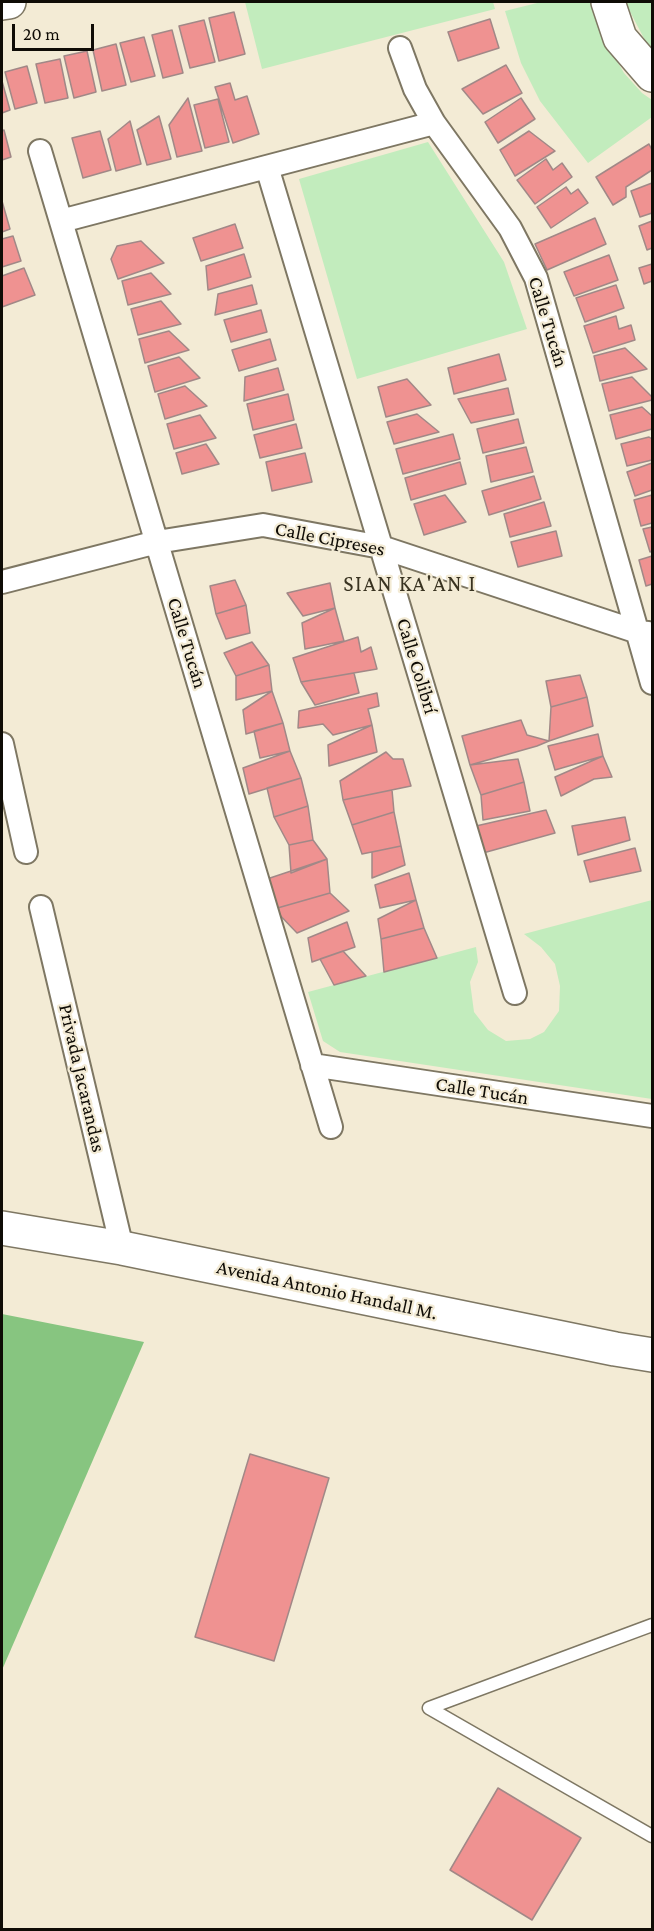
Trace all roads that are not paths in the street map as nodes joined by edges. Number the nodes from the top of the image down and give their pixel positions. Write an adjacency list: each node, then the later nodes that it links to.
1 (9, 2): 3 (street)
2 (608, 2): 5 (street)
3 (2, 3)
4 (400, 48): 6 (street, Calle Tucán)
5 (652, 75)
6 (434, 123): 8 (street); 13 (street, Calle Tucán)
7 (40, 150): 9 (street, Calle Tucán)
8 (267, 167): 9 (street); 11 (street, Calle Colibrí)
9 (61, 221): 10 (street, Calle Tucán)
10 (157, 542): 11 (street, Calle Cipreses); 12 (street, Calle Cipreses); 19 (street, Calle Tucán)
11 (381, 547): 13 (street, Calle Cipreses); 18 (street, Calle Colibrí)
12 (2, 582)
13 (645, 633): 14 (street, Calle Tucán)
14 (652, 683)
15 (2, 744): 16 (street)
16 (26, 852)
17 (41, 907): 23 (street, Privada Jacarandas)
18 (515, 993)
19 (312, 1065): 20 (street, Calle Tucán); 21 (street, Calle Tucán)
20 (652, 1116)
21 (331, 1127)
22 (2, 1228): 23 (street, Avenida Antonio Handall M.)
23 (122, 1248): 24 (street, Avenida Antonio Handall M.)
24 (652, 1355)
25 (652, 1625): 26 (lane)
26 (652, 1836)

